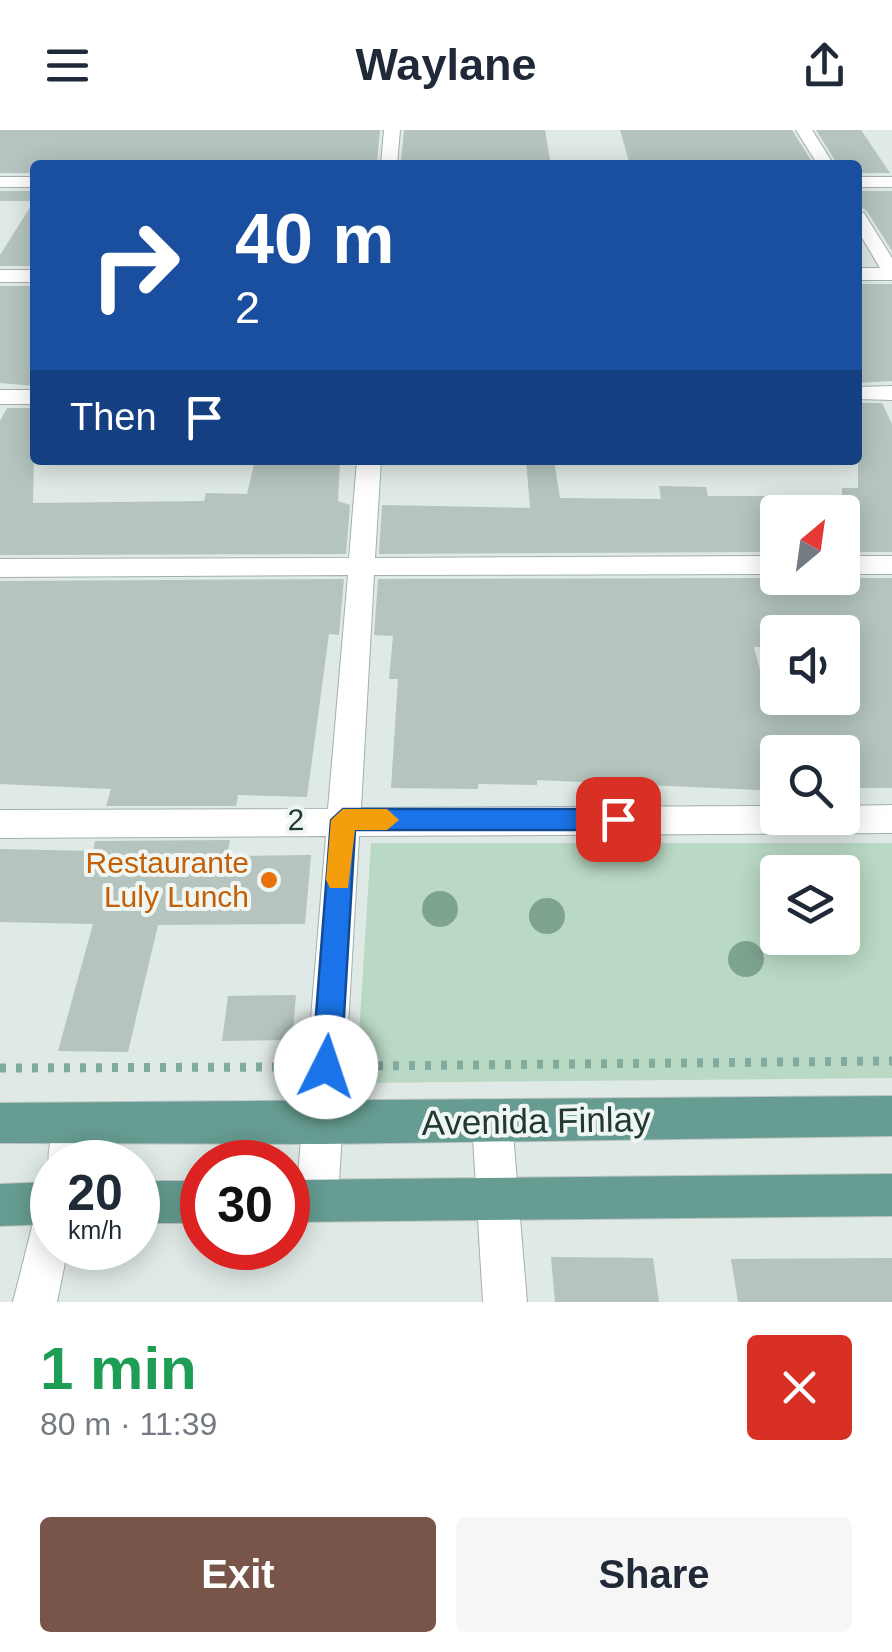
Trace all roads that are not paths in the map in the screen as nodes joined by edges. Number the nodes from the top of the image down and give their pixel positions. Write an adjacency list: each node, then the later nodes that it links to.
1 (392, 130): 3 (street)
2 (804, 130): 4 (street)
3 (389, 160)
4 (823, 160)
5 (0, 182): 6 (street)
6 (30, 182)
7 (862, 182): 8 (street)
8 (892, 182)
9 (862, 224): 11 (street)
10 (862, 274): 11 (street)
11 (892, 274)
12 (0, 276): 13 (street)
13 (30, 276)
14 (862, 393): 15 (street)
15 (892, 393)
16 (30, 396): 17 (street)
17 (0, 397)
18 (368, 465): 22 (street)
19 (892, 564): 21 (street)
20 (760, 565): 22 (street)
21 (860, 565)
22 (361, 566): 23 (street); 25 (street)
23 (0, 568)
24 (892, 819): 25 (street, 2)
25 (343, 820): 26 (street, 2); 31 (street)
26 (0, 824)
27 (892, 1116): 28 (main road, Avenida Finlay)
28 (492, 1121): 31 (main road, Avenida Finlay); 35 (street)
29 (0, 1122): 30 (main road, Avenida Finlay)
30 (76, 1123): 31 (main road, Avenida Finlay); 32 (street)
31 (322, 1124): 33 (street)
32 (72, 1140)
33 (310, 1170)
34 (892, 1195): 35 (main road)
35 (500, 1197): 36 (main road); 41 (street)
36 (310, 1200)
37 (30, 1203): 38 (main road)
38 (0, 1204)
39 (42, 1270): 40 (street)
40 (35, 1302)
41 (505, 1302)

